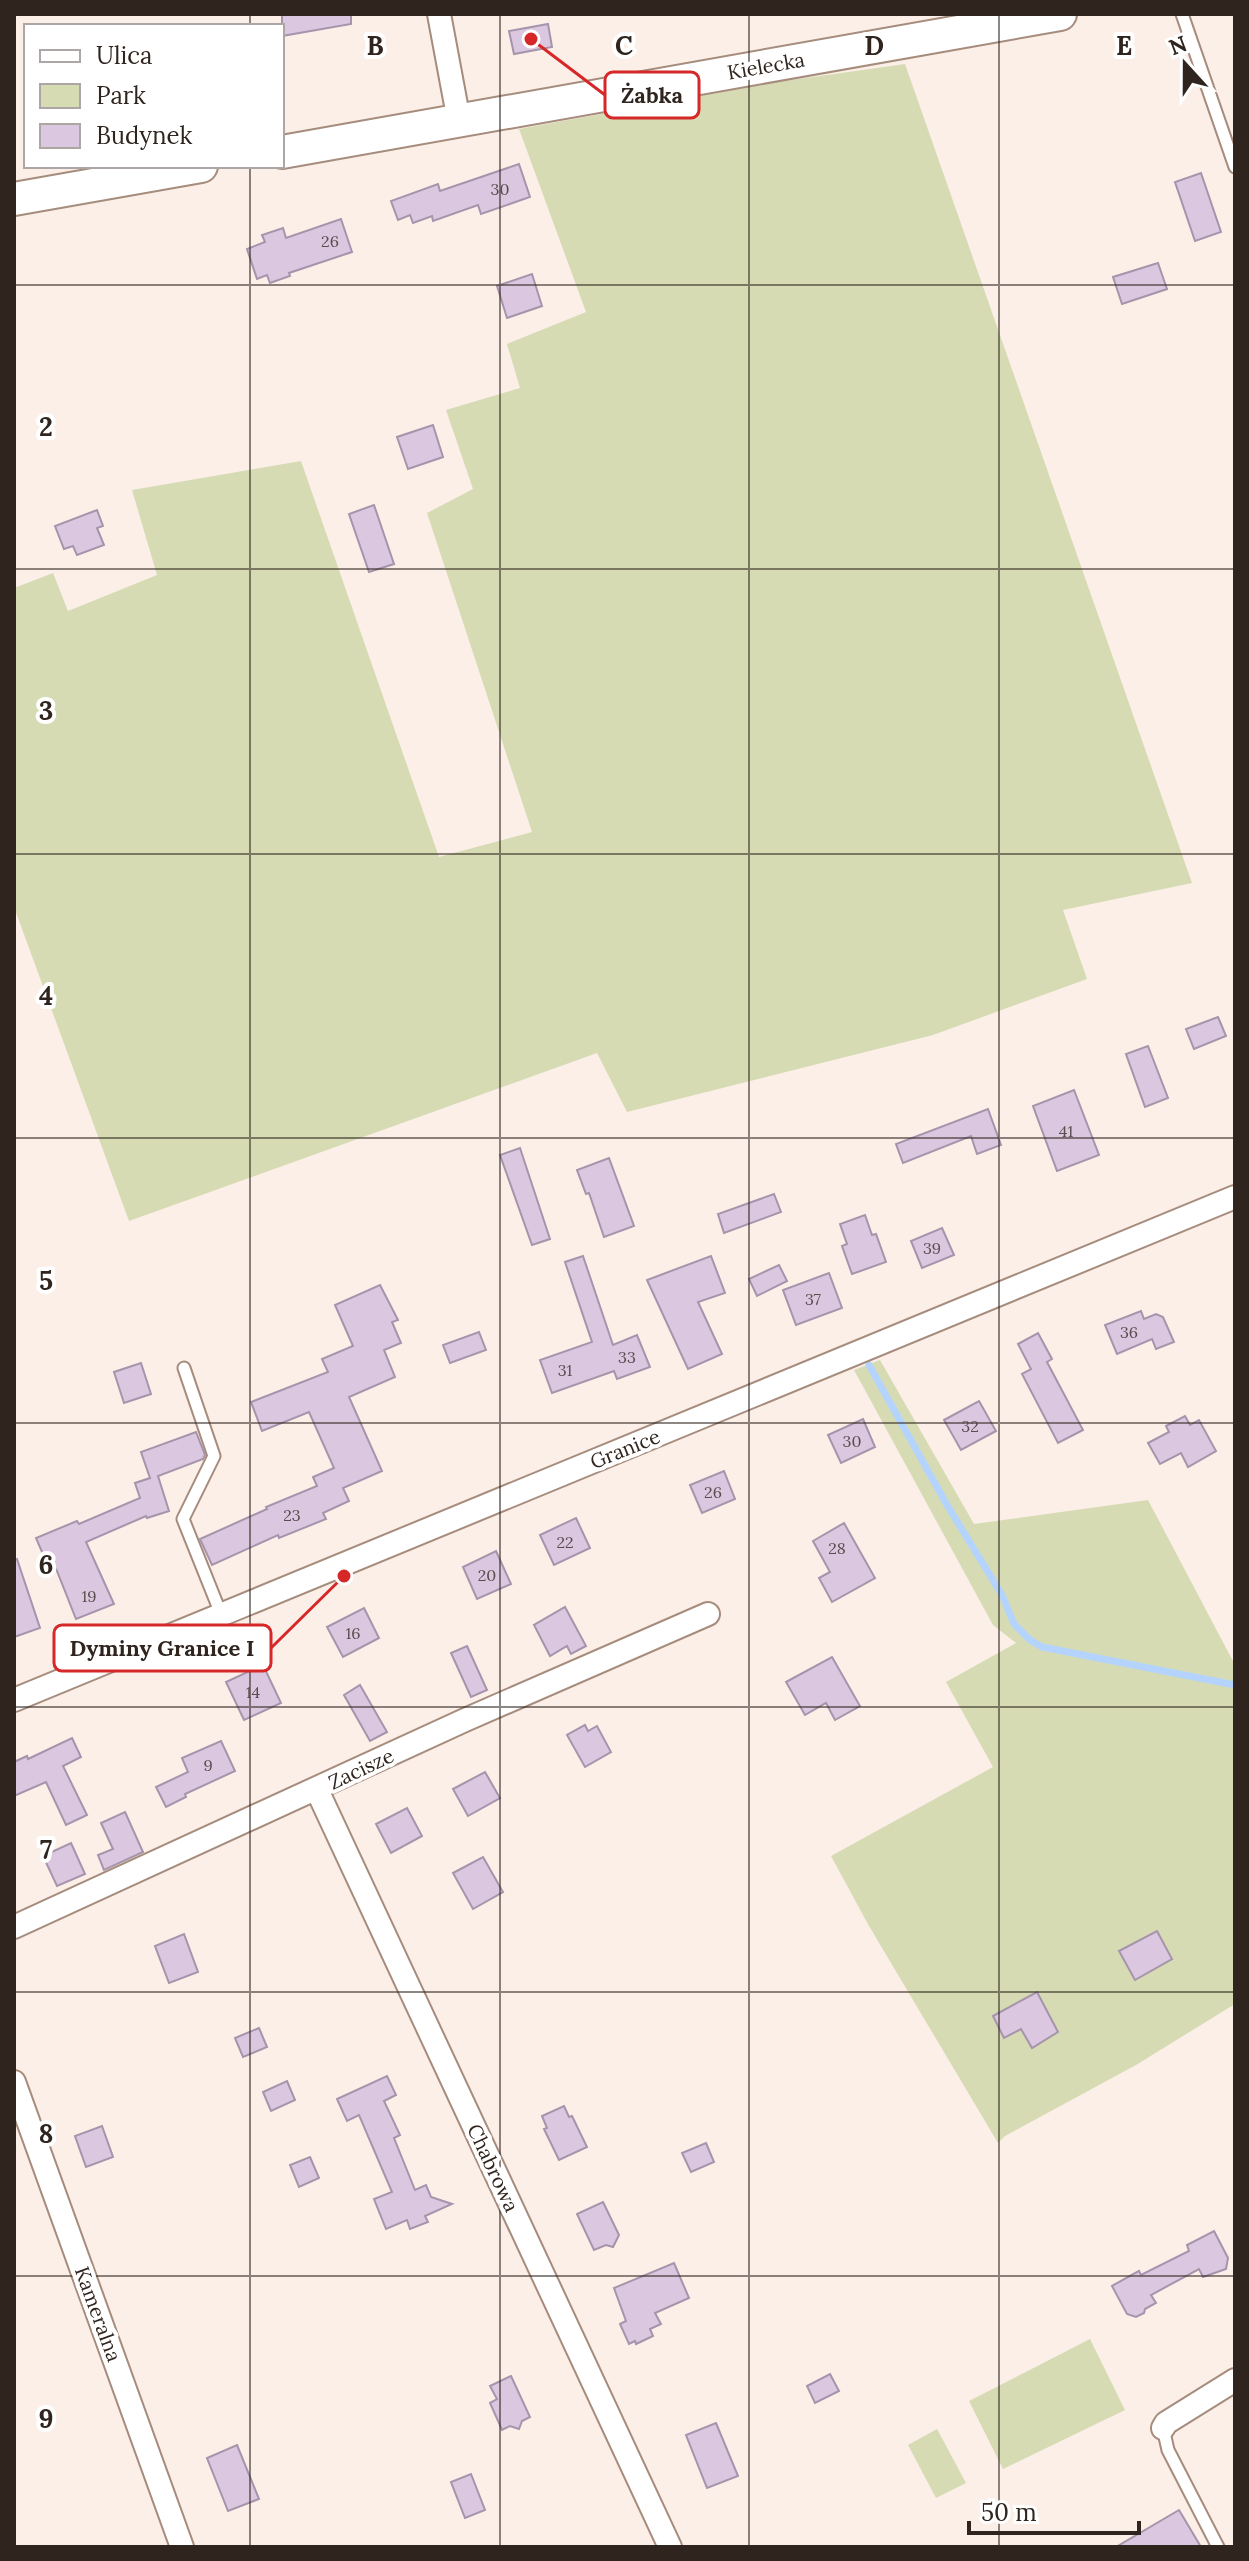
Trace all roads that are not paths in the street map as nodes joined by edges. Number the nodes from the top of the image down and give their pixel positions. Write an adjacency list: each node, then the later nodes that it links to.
1 (439, 14): 4 (street)
2 (1060, 14): 4 (street, Kielecka)
3 (1182, 14): 6 (lane)
4 (459, 121): 5 (street, Kielecka)
5 (284, 152)
6 (1235, 167)
7 (190, 168): 8 (street)
8 (14, 199)
9 (1235, 1197): 11 (street, Granice)
10 (184, 1368): 11 (lane)
11 (221, 1614): 13 (street, Granice)
12 (708, 1614): 14 (street, Zacisze)
13 (14, 1700)
14 (317, 1790): 15 (street, Zacisze); 20 (street, Chabrowa)
15 (14, 1927)
16 (14, 2082): 19 (street, Kameralna)
17 (1235, 2380): 18 (street)
18 (1163, 2428): 21 (lane)
19 (182, 2547)
20 (670, 2547)
21 (1218, 2547)

